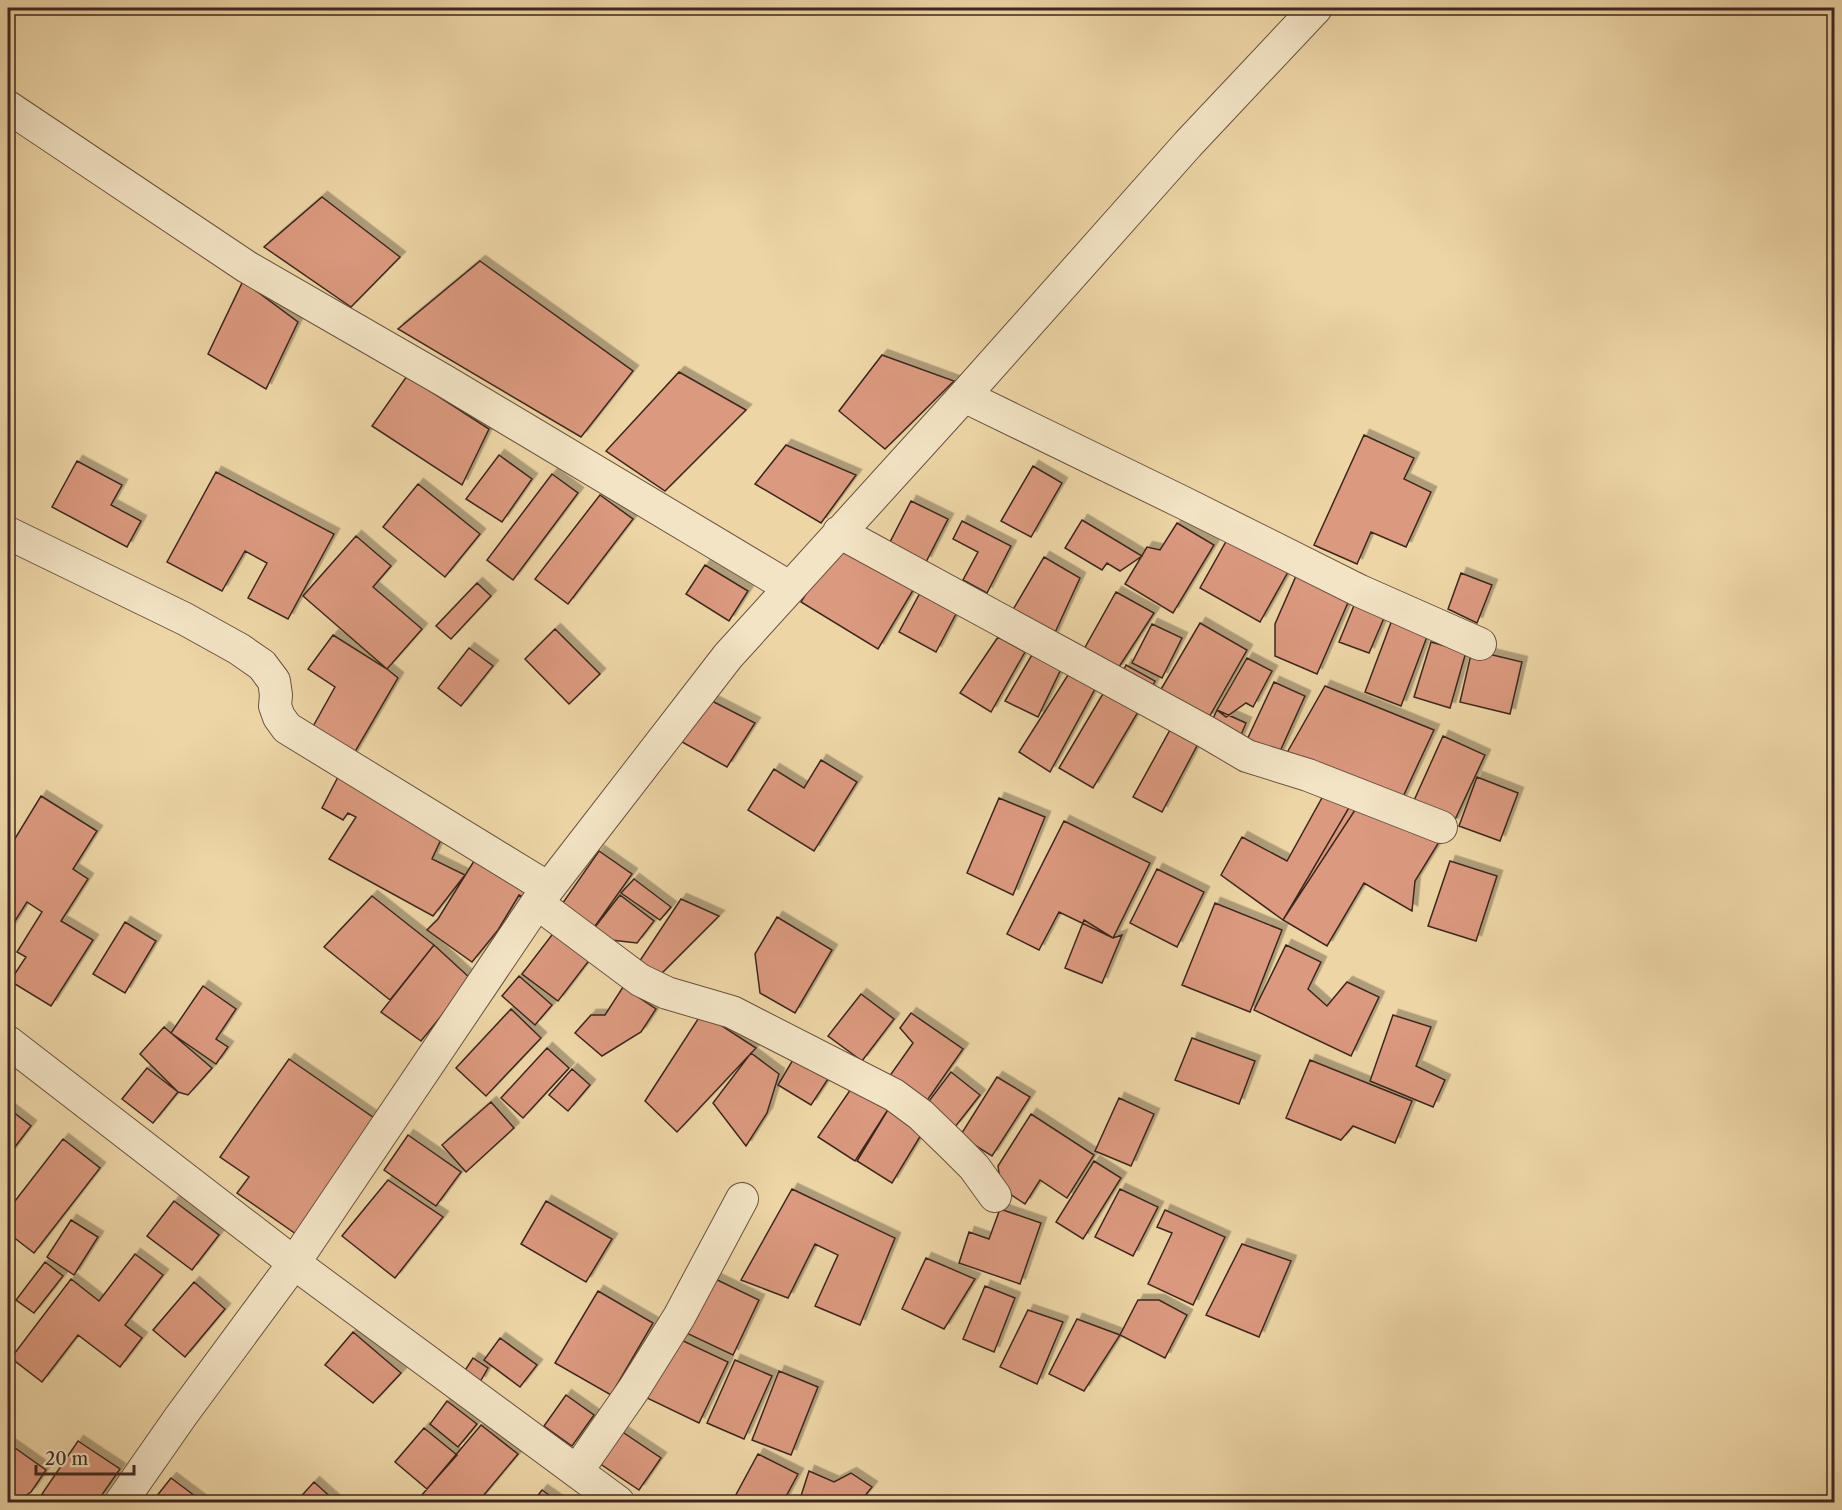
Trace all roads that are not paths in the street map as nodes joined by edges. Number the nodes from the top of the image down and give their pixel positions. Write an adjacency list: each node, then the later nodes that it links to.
1 (1316, 8): 3 (street)
2 (8, 107): 6 (street)
3 (964, 396): 5 (street); 7 (street)
4 (8, 532): 9 (street)
5 (839, 532): 6 (street); 8 (street)
6 (789, 588): 9 (street)
7 (1480, 644)
8 (1441, 827)
9 (542, 896): 11 (street); 13 (street)
10 (8, 1042): 13 (street)
11 (995, 1196)
12 (742, 1199): 14 (street)
13 (294, 1263): 14 (street); 15 (street)
14 (576, 1472): 16 (street)
15 (121, 1503)
16 (618, 1503)

